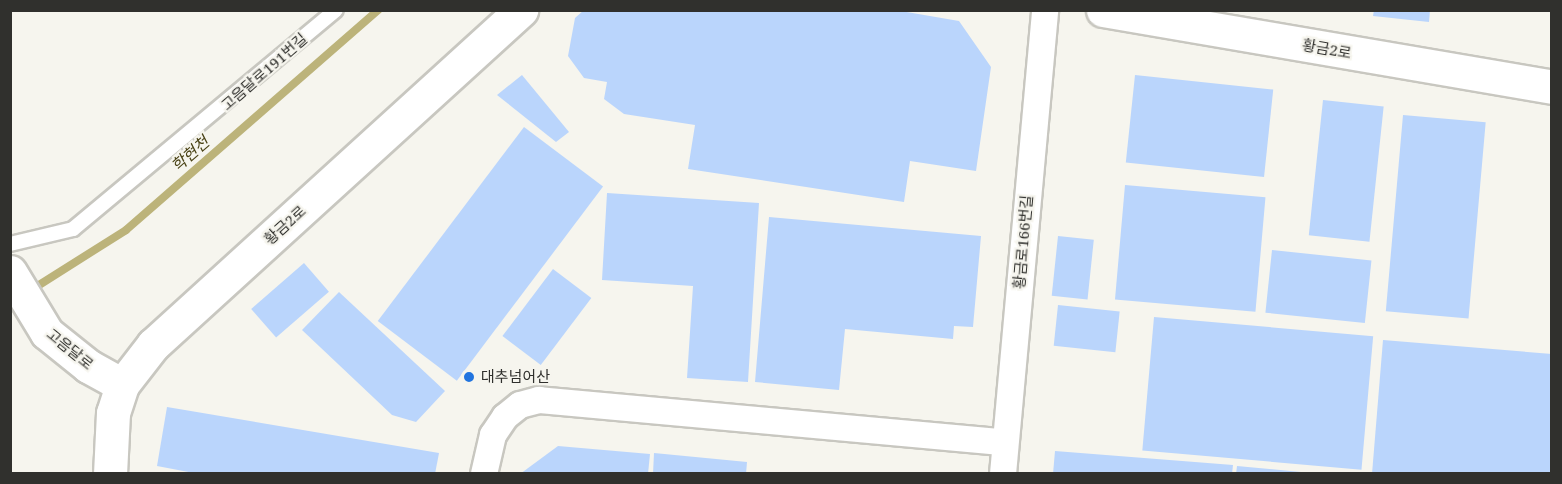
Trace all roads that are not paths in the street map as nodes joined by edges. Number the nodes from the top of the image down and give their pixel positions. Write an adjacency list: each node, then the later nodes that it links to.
1 (336, 10): 6 (lane, 고음달로191번길)
2 (521, 10): 8 (street, 황금2로)
3 (1045, 10): 9 (street, 황금로166번길)
4 (1103, 10): 5 (street, 황금2로)
5 (1551, 87)
6 (10, 244)
7 (10, 272): 8 (street, 고음달로)
8 (122, 385): 10 (street, 황금2로)
9 (1005, 442): 11 (street); 12 (street, 황금로166번길)
10 (110, 474)
11 (484, 474)
12 (1003, 474)

